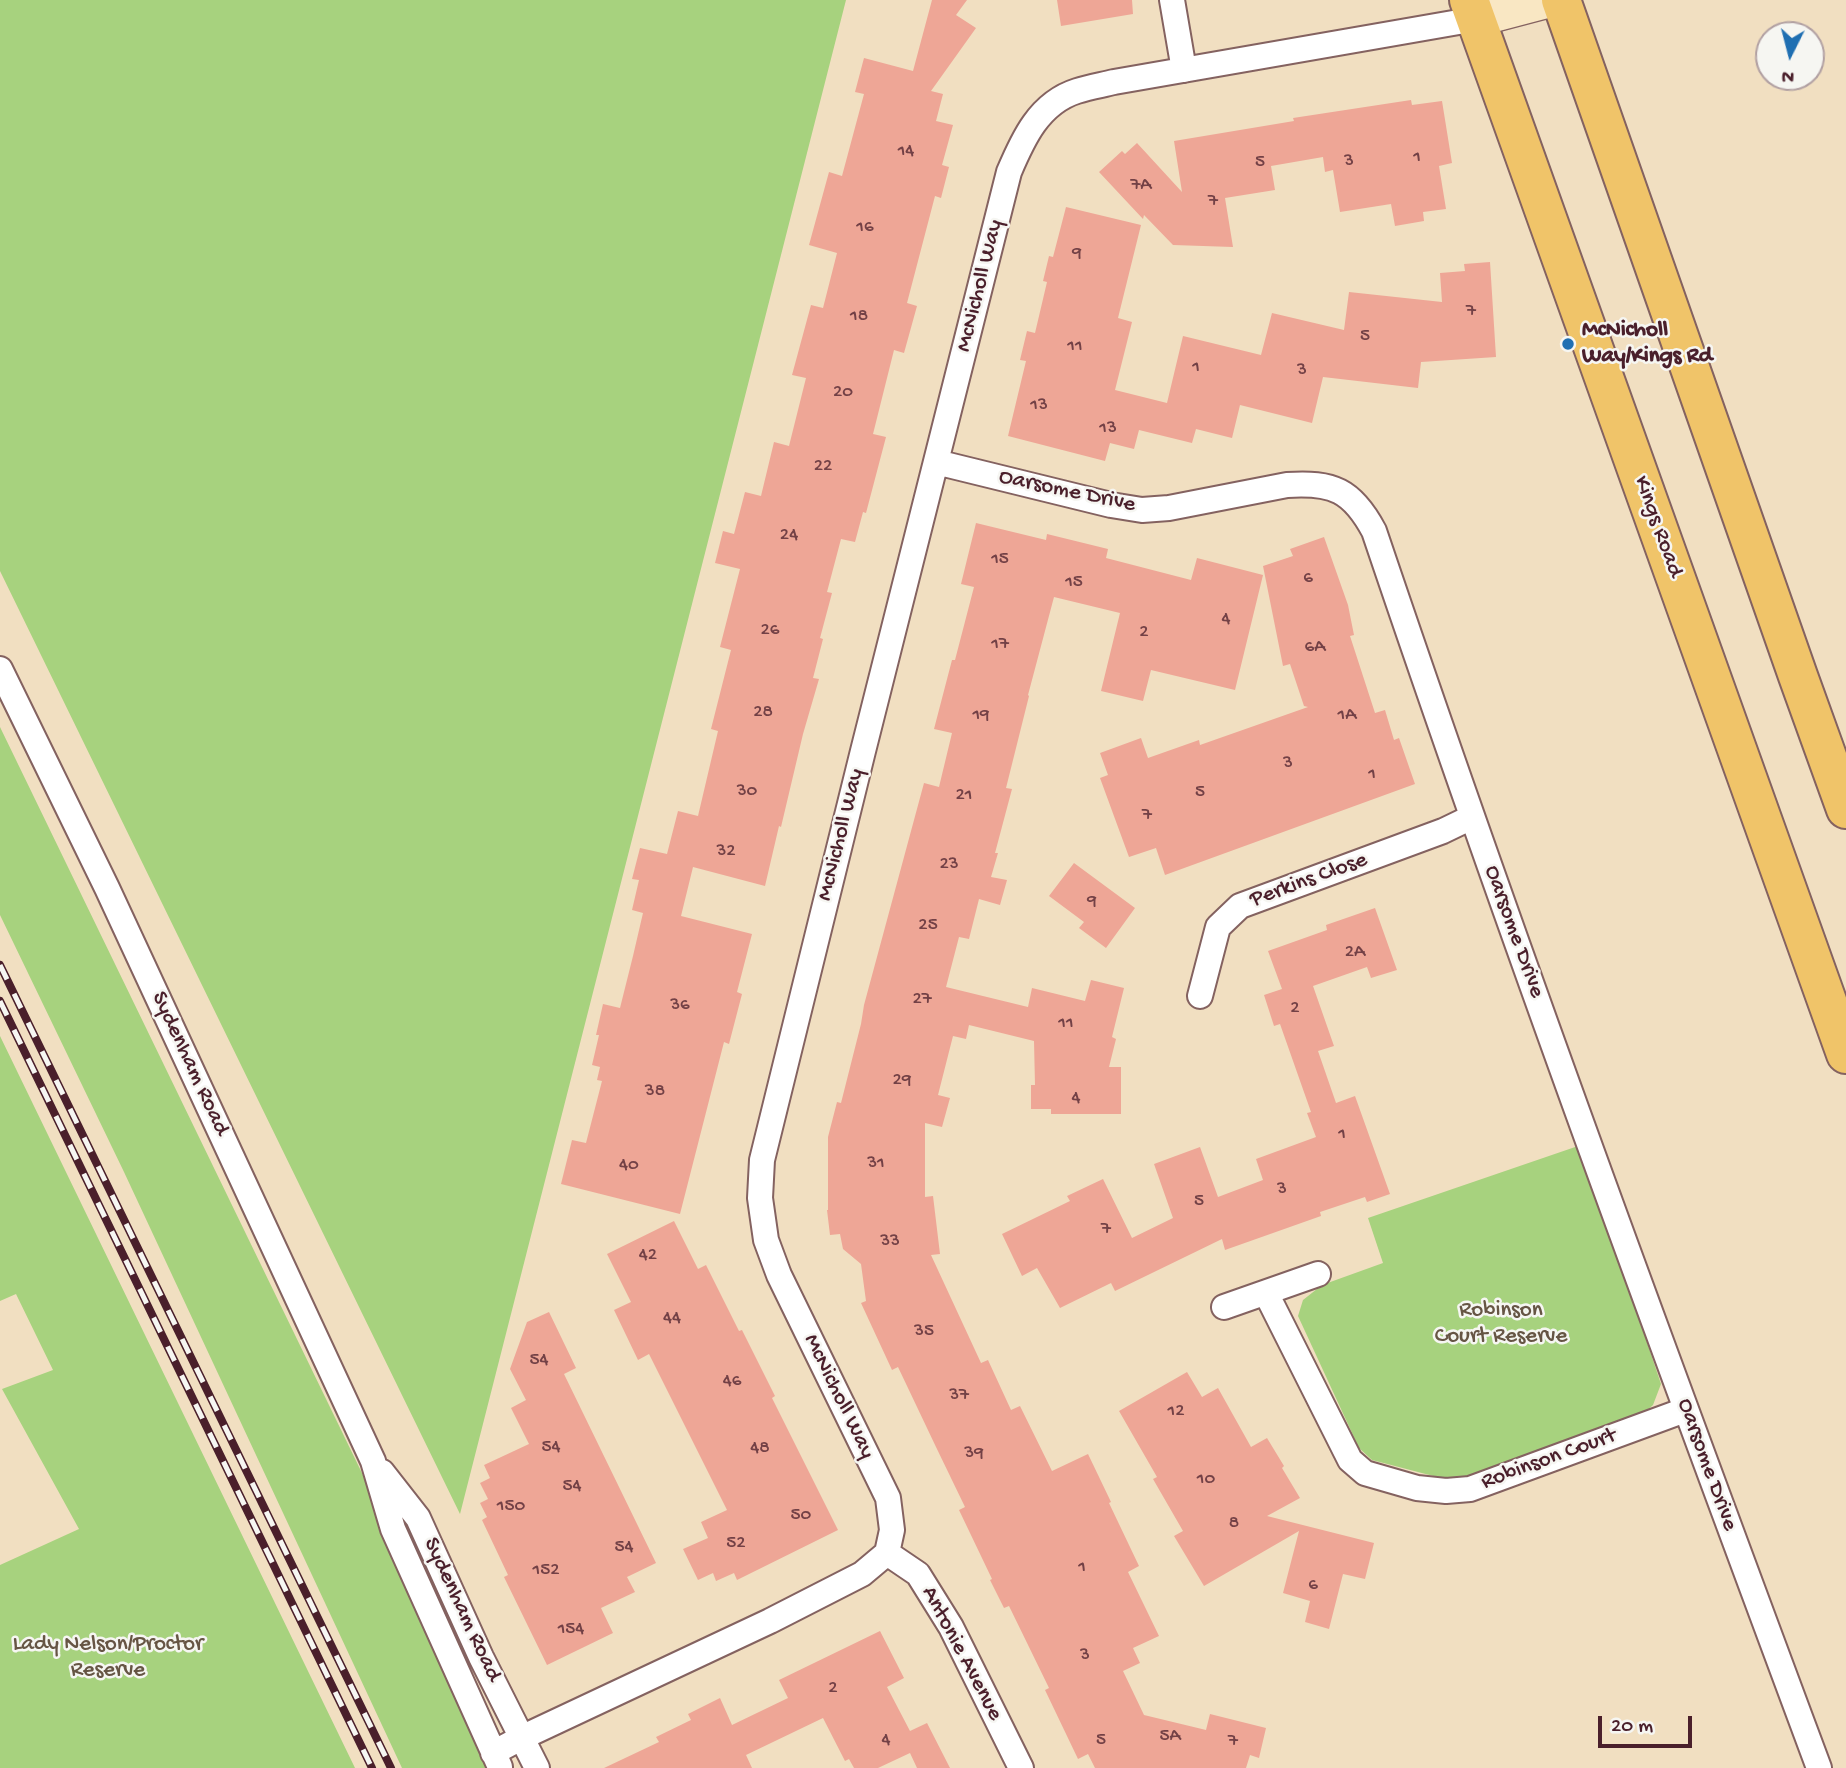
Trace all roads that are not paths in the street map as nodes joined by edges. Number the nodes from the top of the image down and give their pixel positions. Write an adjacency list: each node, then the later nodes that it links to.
1 (1172, 0): 5 (street)
2 (1548, 0): 4 (street)
3 (1561, 0): 8 (main road)
4 (1472, 9): 5 (street, McNicholl Way); 11 (main road, Kings Road)
5 (1184, 70): 6 (street, McNicholl Way)
6 (936, 461): 9 (street, Oarsome Drive); 17 (street, McNicholl Way)
7 (0, 669): 16 (street, Sydenham Road)
8 (1846, 809)
9 (1472, 817): 10 (street, Perkins Close); 15 (street, Oarsome Drive)
10 (1200, 996)
11 (1846, 1054)
12 (1318, 1274): 13 (street)
13 (1266, 1293): 14 (street); 15 (street, Robinson Court)
14 (1224, 1307)
15 (1685, 1410): 22 (street, Oarsome Drive)
16 (373, 1461): 18 (street, Sydenham Road); 19 (street, Sydenham Road)
17 (887, 1553): 18 (street); 21 (street, Antonie Avenue)
18 (521, 1738): 19 (street); 20 (street, Sydenham Road)
19 (497, 1760)
20 (537, 1768)
21 (1021, 1768)
22 (1819, 1768)

